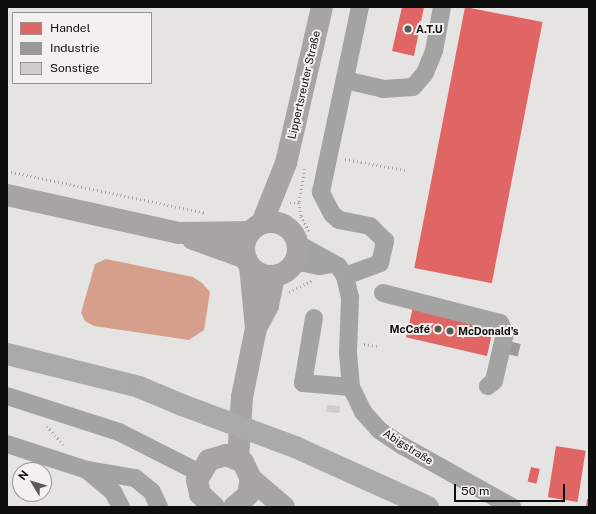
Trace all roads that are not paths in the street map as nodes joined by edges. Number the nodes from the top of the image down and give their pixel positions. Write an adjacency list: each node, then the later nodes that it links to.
1 (322, 7): 5 (main road, Lippertsreuter Straße)
2 (360, 7): 4 (street)
3 (442, 7): 4 (street)
4 (344, 80): 13 (street)
5 (286, 163): 7 (main road, Lippertsreuter Straße); 8 (main road, Lippertsreuter Straße)
6 (7, 195): 9 (main road)
7 (285, 225): 8 (main road); 10 (main road)
8 (256, 228): 9 (main road); 11 (main road)
9 (179, 233): 11 (main road)
10 (302, 246): 12 (main road); 13 (street)
11 (248, 262): 12 (main road); 16 (main road)
12 (274, 276): 16 (main road)
13 (345, 276): 19 (street, Abigstraße)
14 (383, 293): 18 (street)
15 (314, 318): 19 (street)
16 (256, 328): 21 (main road)
17 (8, 354): 33 (highway, bridge)
18 (488, 386)
19 (351, 387): 34 (street, Abigstraße)
20 (7, 396): 26 (street)
21 (242, 397): 23 (main road); 24 (main road)
22 (7, 444): 25 (street)
23 (217, 456): 24 (main road); 26 (main road)
24 (238, 459): 27 (main road)
25 (87, 470): 30 (street); 31 (street)
26 (198, 472): 29 (main road)
27 (251, 479): 28 (main road); 32 (main road)
28 (246, 505)
29 (211, 506)
30 (121, 507)
31 (159, 507)
32 (284, 507)
33 (428, 507)
34 (512, 507)

